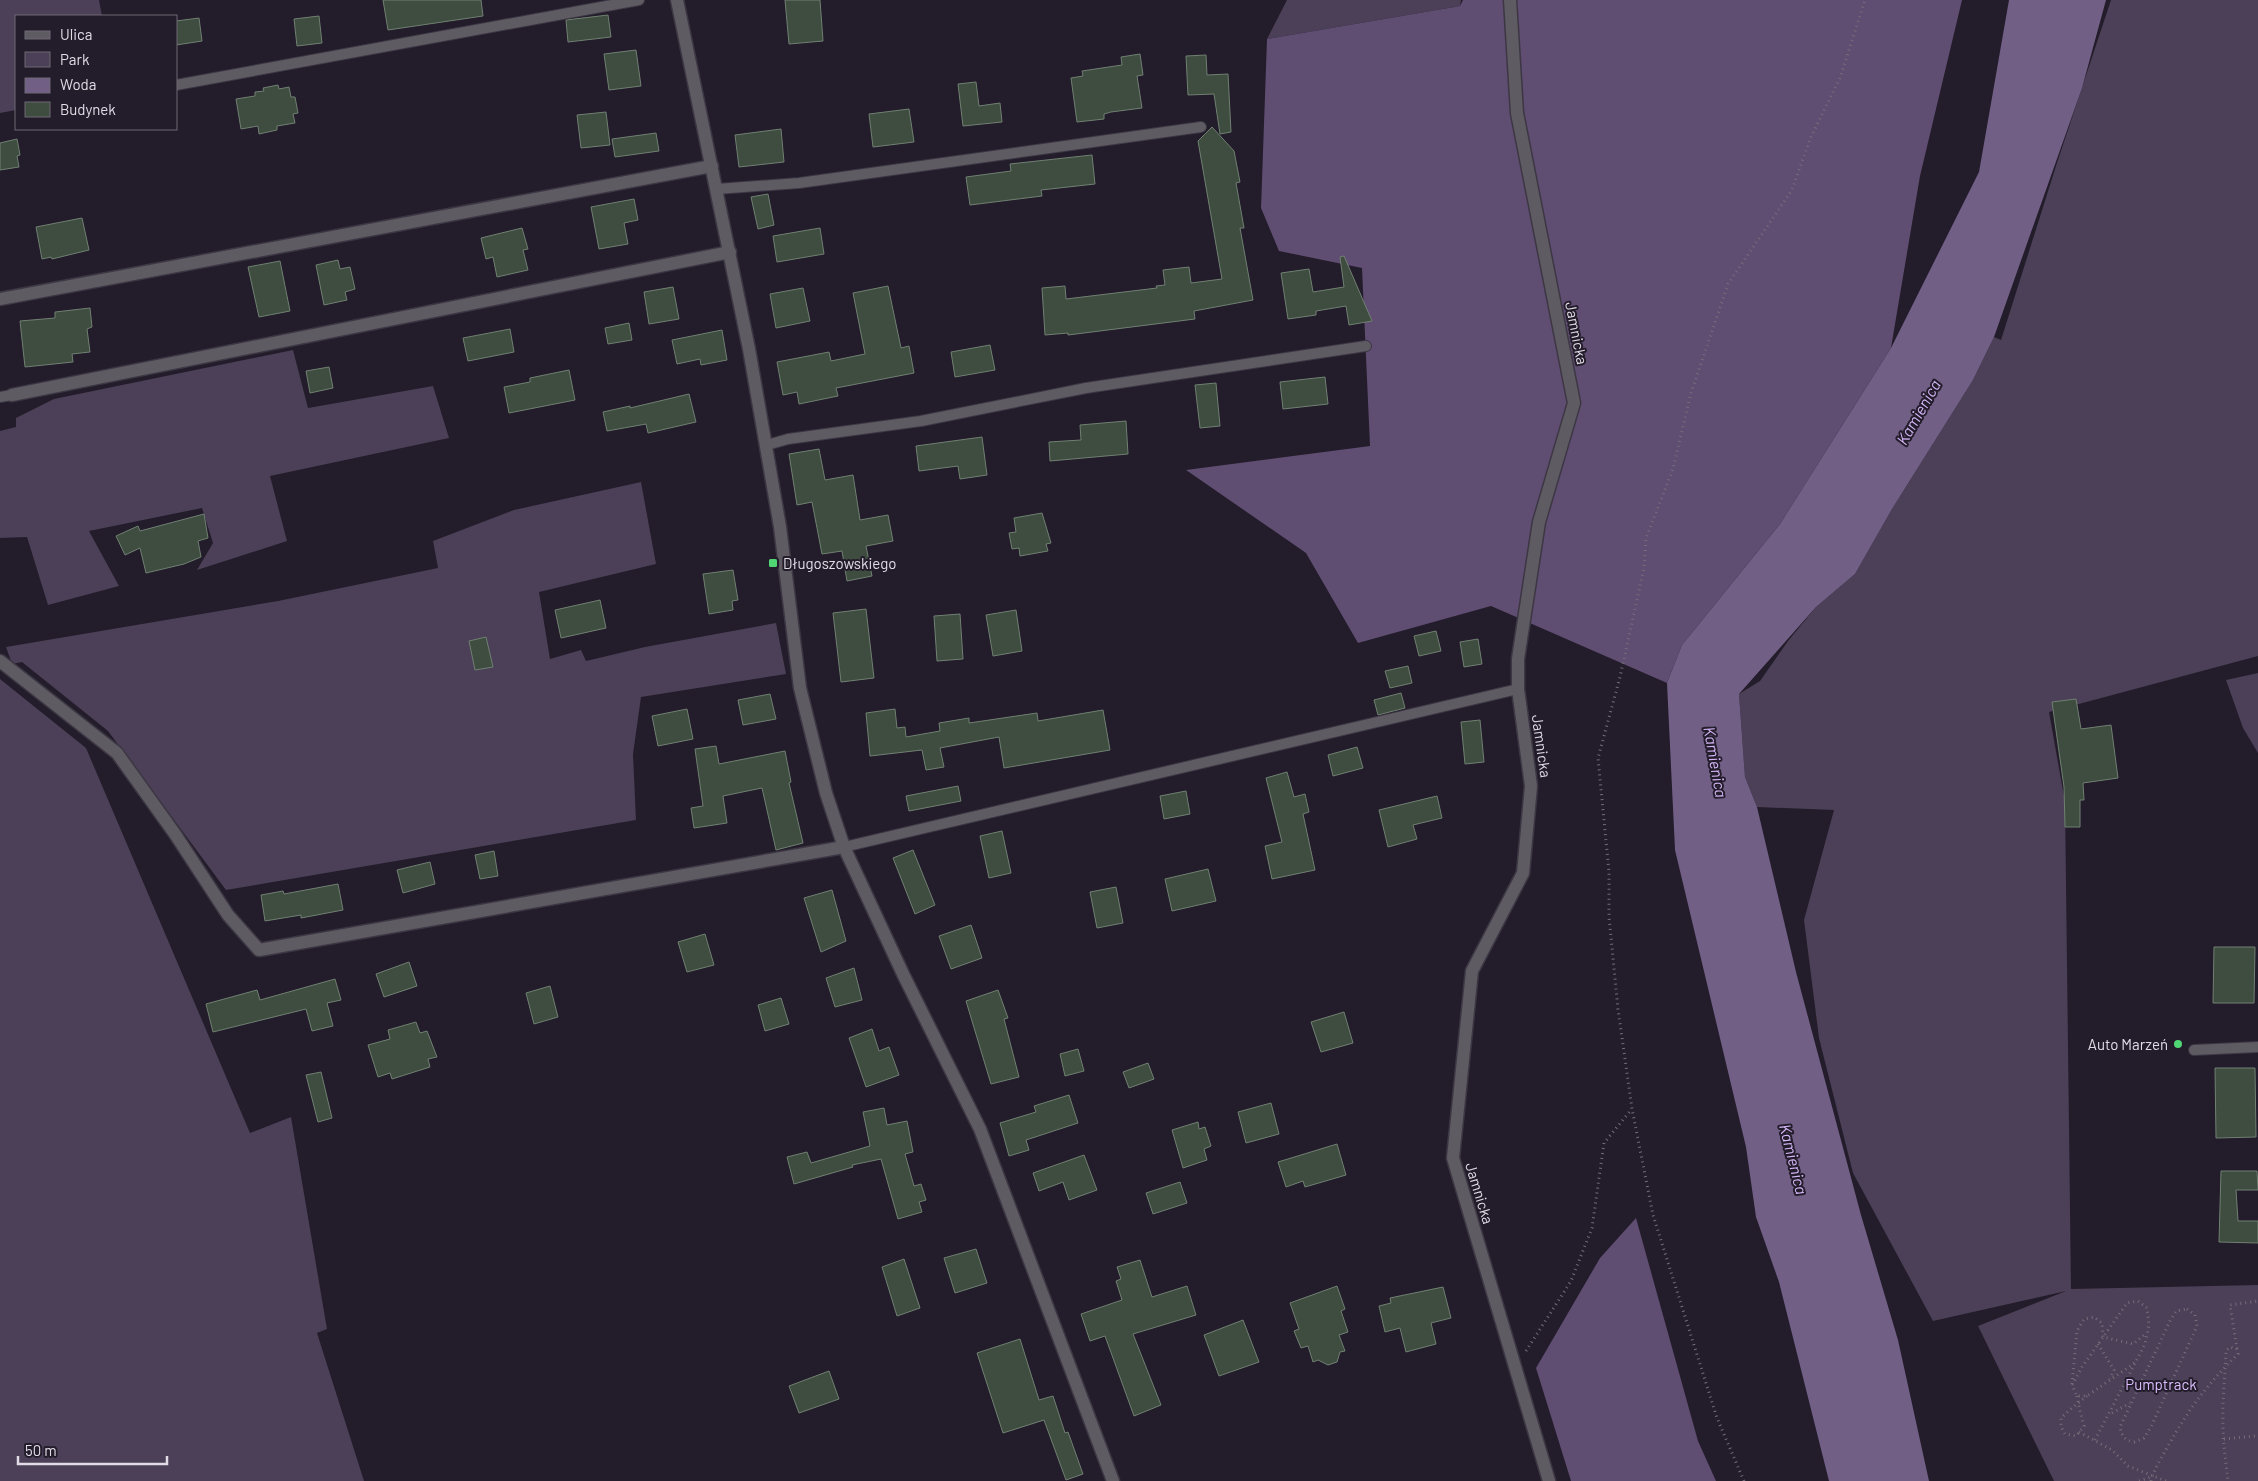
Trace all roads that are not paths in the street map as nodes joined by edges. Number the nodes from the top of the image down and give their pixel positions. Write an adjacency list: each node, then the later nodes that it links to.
1 (639, 0): 4 (lane)
2 (676, 0): 6 (street)
3 (1510, 0): 14 (street, Jamnicka)
4 (178, 85)
5 (1201, 127): 7 (lane)
6 (712, 166): 7 (street); 9 (street)
7 (717, 189): 8 (street)
8 (730, 252): 11 (street); 12 (street)
9 (0, 299)
10 (1366, 346): 12 (lane)
11 (6, 396)
12 (767, 445): 15 (street)
13 (0, 661): 15 (street)
14 (1518, 689): 15 (lane); 19 (street, Jamnicka)
15 (844, 847): 18 (street)
16 (2258, 1048): 17 (lane)
17 (2194, 1050)
18 (1112, 1481)
19 (1549, 1481)

